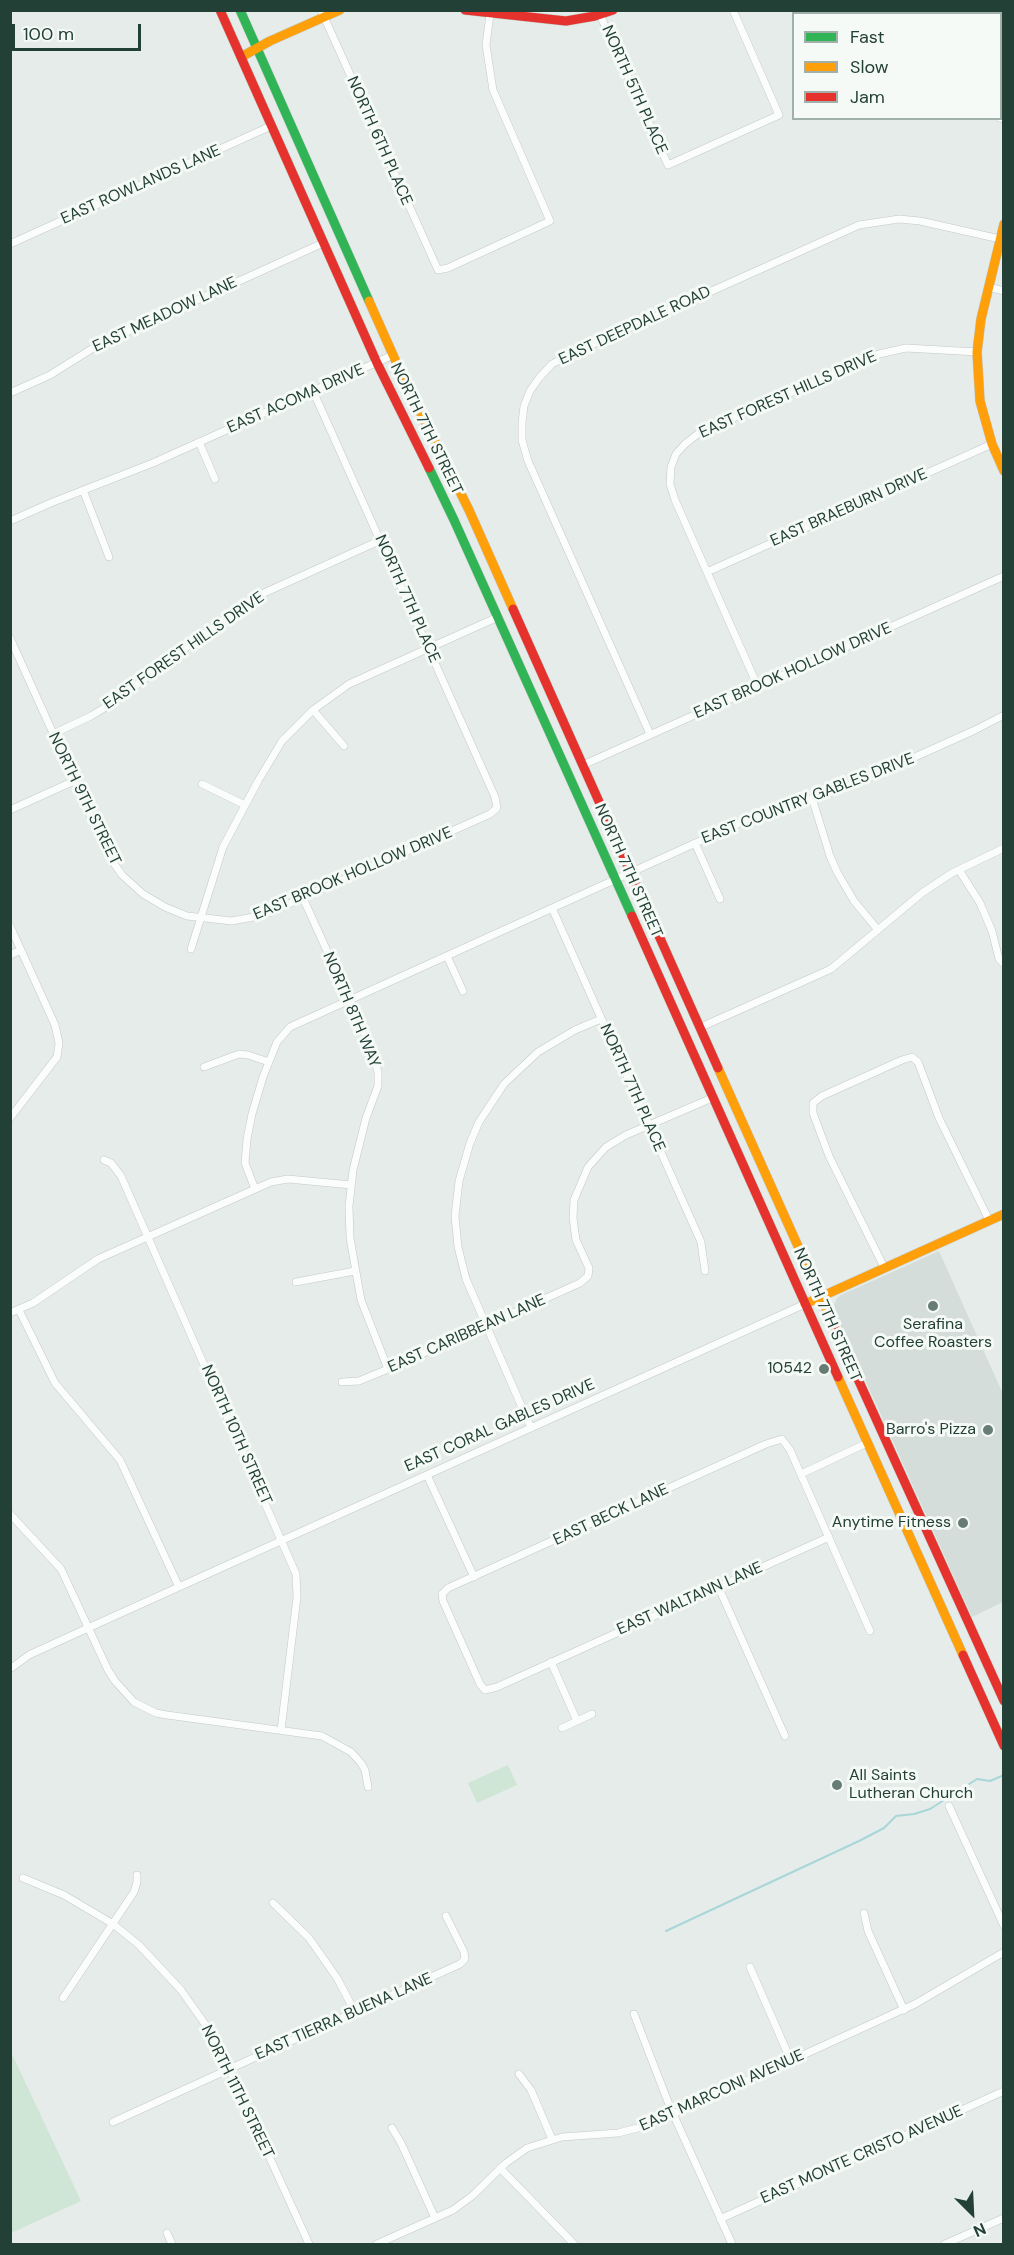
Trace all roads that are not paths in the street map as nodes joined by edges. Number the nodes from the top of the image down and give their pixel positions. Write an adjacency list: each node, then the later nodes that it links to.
1 (220, 10): 11 (main road, NORTH 7TH STREET)
2 (240, 10): 10 (main road, NORTH 7TH STREET)
3 (340, 10): 7 (main road)
4 (465, 10): 8 (main road)
5 (613, 10): 9 (main road)
6 (733, 10): 9 (street, NORTH 5TH PLACE)
7 (322, 14): 8 (street, NORTH 6TH PLACE); 10 (main road)
8 (490, 14): 9 (main road)
9 (600, 15)
10 (257, 48): 11 (main road); 13 (main road, NORTH 7TH STREET)
11 (241, 57): 12 (main road, NORTH 7TH STREET)
12 (271, 126): 14 (main road, NORTH 7TH STREET); 18 (street, EAST ROWLANDS LANE)
13 (317, 185): 14 (main road); 22 (main road, NORTH 7TH STREET)
14 (301, 192): 17 (main road, NORTH 7TH STREET)
15 (1004, 224): 16 (main road)
16 (1000, 239): 19 (main road); 43 (street, EAST DEEPDALE ROAD)
17 (323, 243): 23 (main road, NORTH 7TH STREET); 25 (street, EAST MEADOW LANE)
18 (10, 244)
19 (988, 287): 20 (street); 21 (main road)
20 (1004, 291)
21 (977, 352): 27 (main road); 34 (street, EAST FOREST HILLS DRIVE)
22 (393, 356): 23 (street, EAST ACOMA DRIVE); 45 (main road, NORTH 7TH STREET)
23 (377, 363): 24 (street, EAST ACOMA DRIVE); 36 (main road, NORTH 7TH STREET)
24 (313, 391): 26 (street, EAST ACOMA DRIVE); 32 (street, NORTH 7TH PLACE)
25 (10, 393)
26 (199, 442): 29 (street); 30 (street, EAST ACOMA DRIVE)
27 (992, 444): 28 (main road); 34 (street, EAST BRAEBURN DRIVE)
28 (1004, 471)
29 (215, 479)
30 (83, 490): 31 (street, EAST ACOMA DRIVE); 33 (street)
31 (10, 521)
32 (381, 540): 38 (street, NORTH 7TH PLACE); 42 (street, EAST FOREST HILLS DRIVE)
33 (109, 557)
34 (707, 572): 39 (street, EAST FOREST HILLS DRIVE)
35 (1004, 576): 39 (street, EAST BROOK HOLLOW DRIVE)
36 (498, 617): 38 (street); 56 (main road, NORTH 7TH STREET)
37 (10, 638): 42 (street, NORTH 9TH STREET)
38 (428, 648): 40 (street); 50 (street, NORTH 7TH PLACE)
39 (758, 687): 43 (street, EAST BROOK HOLLOW DRIVE)
40 (313, 710): 44 (street); 49 (street)
41 (1004, 715): 48 (street, EAST COUNTRY GABLES DRIVE)
42 (53, 734): 46 (street, NORTH 9TH STREET)
43 (650, 734): 45 (street, EAST BROOK HOLLOW DRIVE)
44 (344, 746)
45 (583, 765): 55 (main road, NORTH 7TH STREET)
46 (74, 782): 51 (street); 60 (street, NORTH 9TH STREET)
47 (202, 784): 49 (street)
48 (812, 798): 52 (street, EAST COUNTRY GABLES DRIVE); 62 (street)
49 (245, 805): 60 (street)
50 (497, 808): 57 (street, EAST BROOK HOLLOW DRIVE)
51 (10, 810)
52 (695, 843): 55 (street, EAST COUNTRY GABLES DRIVE); 58 (street)
53 (1004, 848): 54 (street)
54 (959, 870): 62 (street); 67 (street)
55 (631, 872): 56 (street, EAST COUNTRY GABLES DRIVE); 71 (main road, NORTH 7TH STREET)
56 (615, 879): 59 (street, EAST COUNTRY GABLES DRIVE); 74 (main road, NORTH 7TH STREET)
57 (303, 898): 60 (street, EAST BROOK HOLLOW DRIVE); 69 (street, NORTH 8TH WAY)
58 (720, 899)
59 (552, 908): 66 (street, EAST COUNTRY GABLES DRIVE); 70 (street, NORTH 7TH PLACE)
60 (201, 918): 63 (street)
61 (10, 926): 64 (street)
62 (878, 930): 71 (street)
63 (191, 949)
64 (21, 950): 65 (street); 75 (street)
65 (10, 955)
66 (447, 956): 68 (street); 69 (street, EAST COUNTRY GABLES DRIVE)
67 (1004, 964)
68 (463, 991)
69 (349, 1000): 72 (street, EAST COUNTRY GABLES DRIVE); 78 (street, NORTH 8TH WAY)
70 (601, 1019): 76 (street, NORTH 7TH PLACE); 91 (street)
71 (701, 1027): 87 (main road, NORTH 7TH STREET)
72 (269, 1062): 73 (street); 79 (street)
73 (204, 1067)
74 (712, 1098): 76 (street); 88 (main road, NORTH 7TH STREET)
75 (10, 1118)
76 (648, 1125): 84 (street, NORTH 7TH PLACE); 91 (street, EAST CARIBBEAN LANE)
77 (104, 1160): 82 (street, NORTH 10TH STREET)
78 (351, 1185): 79 (street); 85 (street, NORTH 8TH WAY)
79 (255, 1189): 82 (street)
80 (1004, 1214): 81 (main road, EAST CORAL GABLES DRIVE)
81 (989, 1220): 83 (main road, EAST CORAL GABLES DRIVE); 83 (street)
82 (149, 1236): 89 (street); 100 (street, NORTH 10TH STREET)
83 (884, 1267): 87 (main road, EAST CORAL GABLES DRIVE)
84 (705, 1270)
85 (355, 1271): 86 (street); 92 (street, NORTH 8TH WAY)
86 (296, 1282)
87 (821, 1297): 88 (main road, EAST CORAL GABLES DRIVE); 109 (main road, NORTH 7TH STREET)
88 (805, 1304): 94 (street, EAST CORAL GABLES DRIVE); 95 (main road, NORTH 7TH STREET)
89 (19, 1310): 90 (street); 103 (street)
90 (10, 1313)
91 (486, 1325): 92 (street, EAST CARIBBEAN LANE); 94 (street)
92 (388, 1369): 93 (street, EAST CARIBBEAN LANE)
93 (342, 1382)
94 (531, 1428): 97 (street, EAST CORAL GABLES DRIVE)
95 (867, 1443): 96 (street); 115 (main road, NORTH 7TH STREET)
96 (801, 1474): 99 (street); 101 (street, EAST BECK LANE)
97 (428, 1475): 100 (street, EAST CORAL GABLES DRIVE); 101 (street)
98 (10, 1514): 104 (street)
99 (829, 1537): 102 (street, EAST WALTANN LANE); 105 (street)
100 (282, 1539): 103 (street, EAST CORAL GABLES DRIVE); 113 (street, NORTH 10TH STREET)
101 (474, 1577): 108 (street, EAST BECK LANE)
102 (718, 1586): 106 (street, EAST WALTANN LANE); 114 (street)
103 (179, 1587): 104 (street, EAST CORAL GABLES DRIVE)
104 (90, 1627): 107 (street, EAST CORAL GABLES DRIVE); 113 (street)
105 (870, 1632)
106 (551, 1662): 108 (street, EAST WALTANN LANE); 111 (street)
107 (10, 1669)
108 (485, 1690)
109 (1004, 1701)
110 (592, 1714): 111 (street)
111 (578, 1721): 112 (street)
112 (562, 1728)
113 (281, 1730): 116 (street)
114 (785, 1736)
115 (1004, 1746)
116 (368, 1787)
117 (950, 1806): 124 (street)
118 (137, 1875): 123 (street)
119 (23, 1878): 123 (street, NORTH 11TH STREET)
120 (273, 1903): 129 (street)
121 (864, 1913): 128 (street)
122 (446, 1916): 129 (street, EAST TIERRA BUENA LANE)
123 (112, 1924): 127 (street); 132 (street, NORTH 11TH STREET)
124 (1004, 1926)
125 (1004, 1952): 128 (street, EAST MARCONI AVENUE)
126 (750, 1967): 131 (street)
127 (63, 1998)
128 (903, 2010): 131 (street, EAST MARCONI AVENUE)
129 (355, 2012): 132 (street, EAST TIERRA BUENA LANE)
130 (634, 2013): 135 (street)
131 (791, 2061): 135 (street, EAST MARCONI AVENUE)
132 (228, 2068): 136 (street, EAST TIERRA BUENA LANE); 145 (street, NORTH 11TH STREET)
133 (519, 2074): 138 (street)
134 (1004, 2091): 142 (street, EAST MONTE CRISTO AVENUE)
135 (673, 2114): 138 (street, EAST MARCONI AVENUE); 142 (street)
136 (112, 2122)
137 (392, 2128): 140 (street)
138 (552, 2139): 139 (street, EAST MARCONI AVENUE)
139 (500, 2168): 140 (street, EAST MARCONI AVENUE); 147 (street)
140 (435, 2218): 146 (street, EAST MARCONI AVENUE)
141 (1004, 2218): 149 (street)
142 (720, 2220): 148 (street)
143 (167, 2233): 144 (street)
144 (172, 2244)
145 (309, 2244)
146 (377, 2244)
147 (574, 2244)
148 (732, 2244)
149 (945, 2244)

